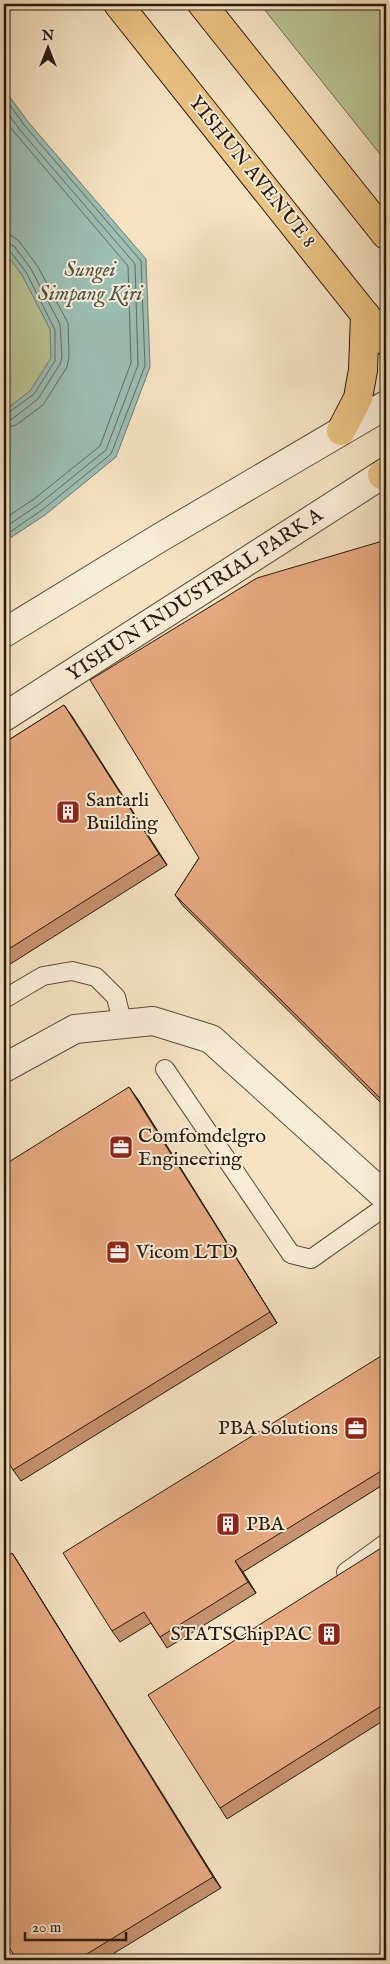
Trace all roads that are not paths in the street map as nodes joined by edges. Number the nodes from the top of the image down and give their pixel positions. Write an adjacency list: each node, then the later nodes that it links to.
1 (118, 4): 4 (main road, YISHUN AVENUE 8)
2 (202, 4): 3 (main road)
3 (386, 234)
4 (365, 314): 5 (main road, YISHUN AVENUE 8); 7 (main road)
5 (386, 341)
6 (386, 405): 7 (street)
7 (341, 431): 9 (street)
8 (385, 474): 10 (street, YISHUN INDUSTRIAL PARK A)
9 (4, 633)
10 (4, 717)
11 (4, 999): 12 (lane)
12 (123, 1025): 13 (street); 15 (street)
13 (4, 1068)
14 (164, 1069): 16 (lane)
15 (386, 1196)
16 (386, 1206)
17 (386, 1543): 18 (lane)
18 (335, 1580)

